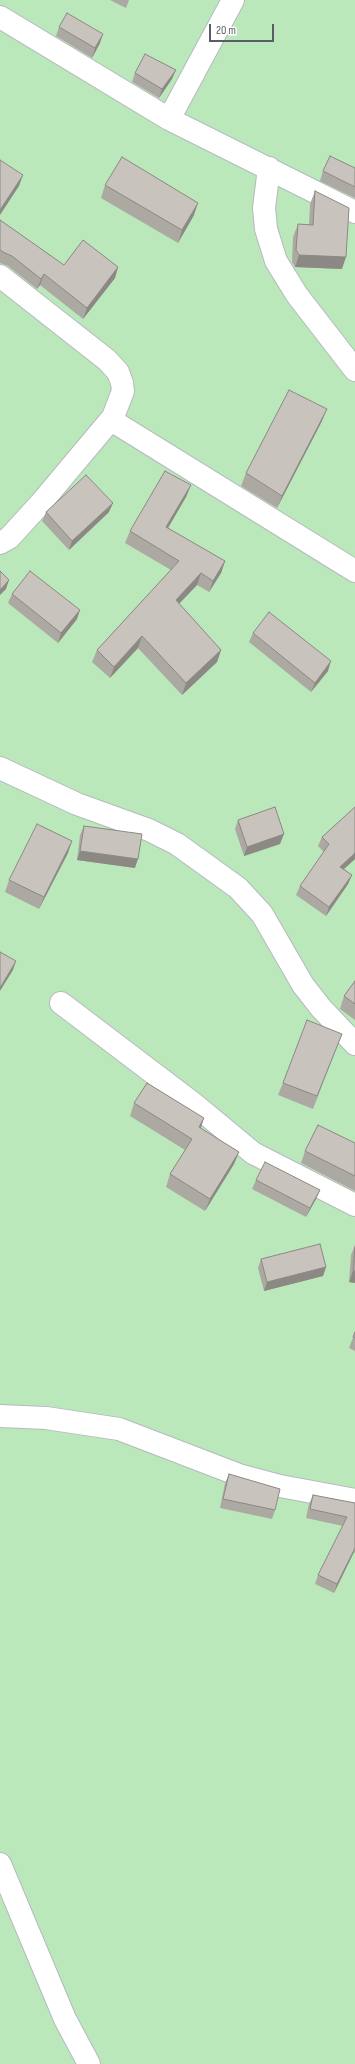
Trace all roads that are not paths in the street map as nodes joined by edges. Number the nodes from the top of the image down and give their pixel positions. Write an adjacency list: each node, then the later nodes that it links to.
1 (233, 0): 3 (street)
2 (0, 17): 3 (street)
3 (169, 119): 4 (street)
4 (269, 168): 5 (street); 7 (street)
5 (355, 212)
6 (0, 276): 8 (street)
7 (355, 370)
8 (111, 420): 9 (street); 10 (street)
9 (0, 543)
10 (355, 571)
11 (0, 768): 13 (street)
12 (60, 1003): 14 (street)
13 (355, 1044)
14 (355, 1205)
15 (0, 1416): 16 (street)
16 (355, 1500)
17 (0, 1864): 18 (street)
18 (89, 2064)

